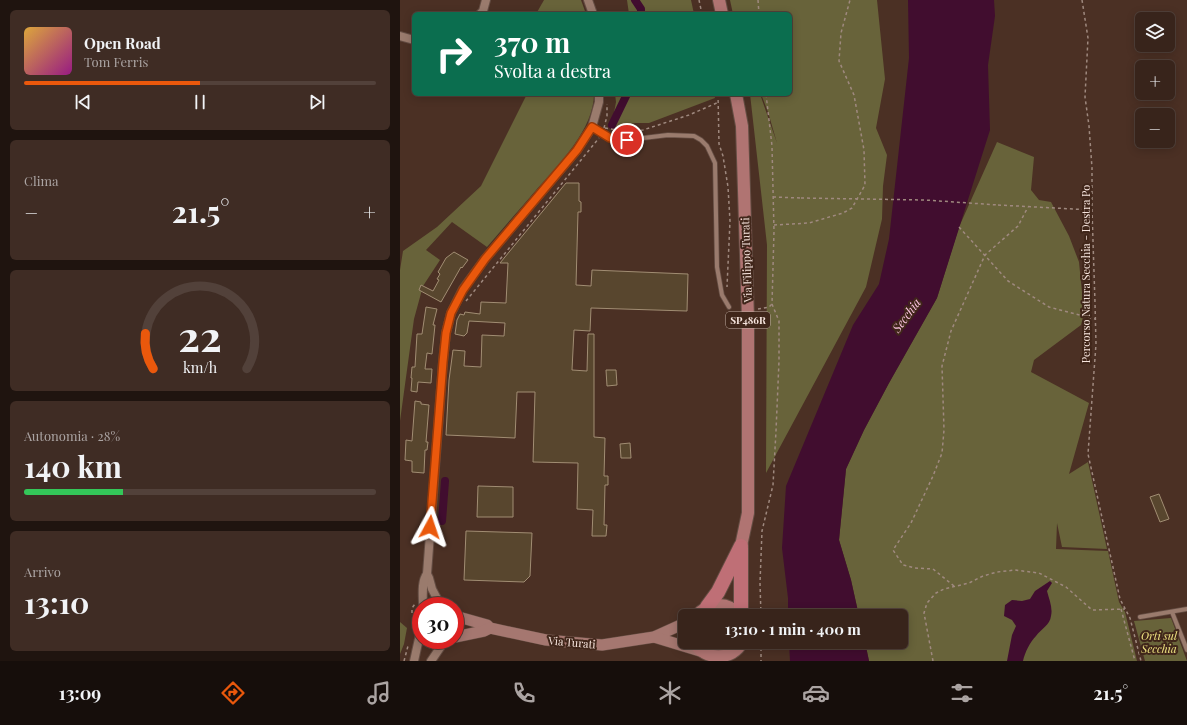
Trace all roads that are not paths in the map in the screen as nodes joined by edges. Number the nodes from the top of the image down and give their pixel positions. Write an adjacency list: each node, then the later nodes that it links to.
1 (486, 0): 4 (street)
2 (588, 0): 5 (street)
3 (719, 0): 6 (main road)
4 (481, 12)
5 (591, 12)
6 (722, 12)
7 (400, 36): 8 (street)
8 (412, 39)
9 (599, 96): 11 (street)
10 (736, 96): 13 (main road, Via Filippo Turati / SP486R)
11 (592, 127): 12 (lane); 14 (street)
12 (729, 307)
13 (741, 546): 17 (highway, SP486R); 20 (highway, SP486R)
14 (426, 574): 15 (street); 16 (street)
15 (421, 597)
16 (436, 597)
17 (704, 609)
18 (706, 609): 19 (main road, SP486R)
19 (732, 609)
20 (740, 609)
21 (1187, 609): 22 (lane)
22 (1172, 612): 23 (lane); 33 (lane)
23 (1140, 617)
24 (464, 619): 26 (street, Via Turati)
25 (678, 626): 28 (street)
26 (490, 628): 27 (street, Via Turati); 28 (street, Via Turati)
27 (464, 634)
28 (654, 637): 34 (street)
29 (418, 649): 35 (street)
30 (440, 649): 36 (street)
31 (737, 649): 34 (main road)
32 (739, 649): 37 (main road)
33 (1187, 650)
34 (704, 652)
35 (414, 661)
36 (431, 661)
37 (736, 661)

